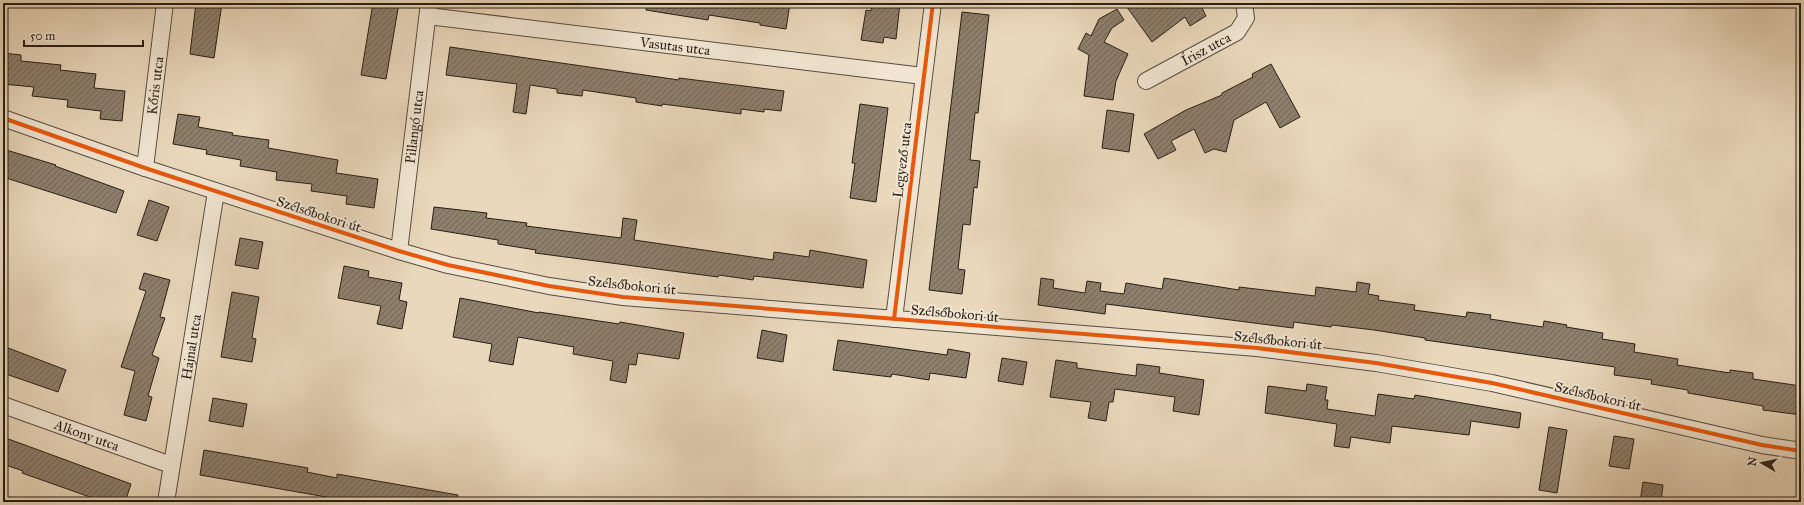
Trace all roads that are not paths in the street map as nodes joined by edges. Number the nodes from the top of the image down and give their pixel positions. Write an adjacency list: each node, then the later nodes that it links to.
1 (165, 3): 8 (street, Kőris utca)
2 (933, 3): 5 (street, Legyező utca)
3 (1244, 3): 6 (street, Írisz utca)
4 (429, 10): 5 (street, Vasutas utca); 10 (street, Pillangó utca)
5 (923, 76): 11 (street, Legyező utca)
6 (1146, 81)
7 (3, 118): 8 (street, Szélsőbokori út)
8 (145, 168): 9 (street, Szélsőbokori út)
9 (216, 192): 10 (street, Szélsőbokori út); 14 (street, Hajnal utca)
10 (399, 251): 11 (street, Szélsőbokori út)
11 (894, 319): 13 (street, Szélsőbokori út)
12 (3, 405): 14 (street, Alkony utca)
13 (1801, 451)
14 (171, 465): 15 (street, Hajnal utca)
15 (170, 501)

